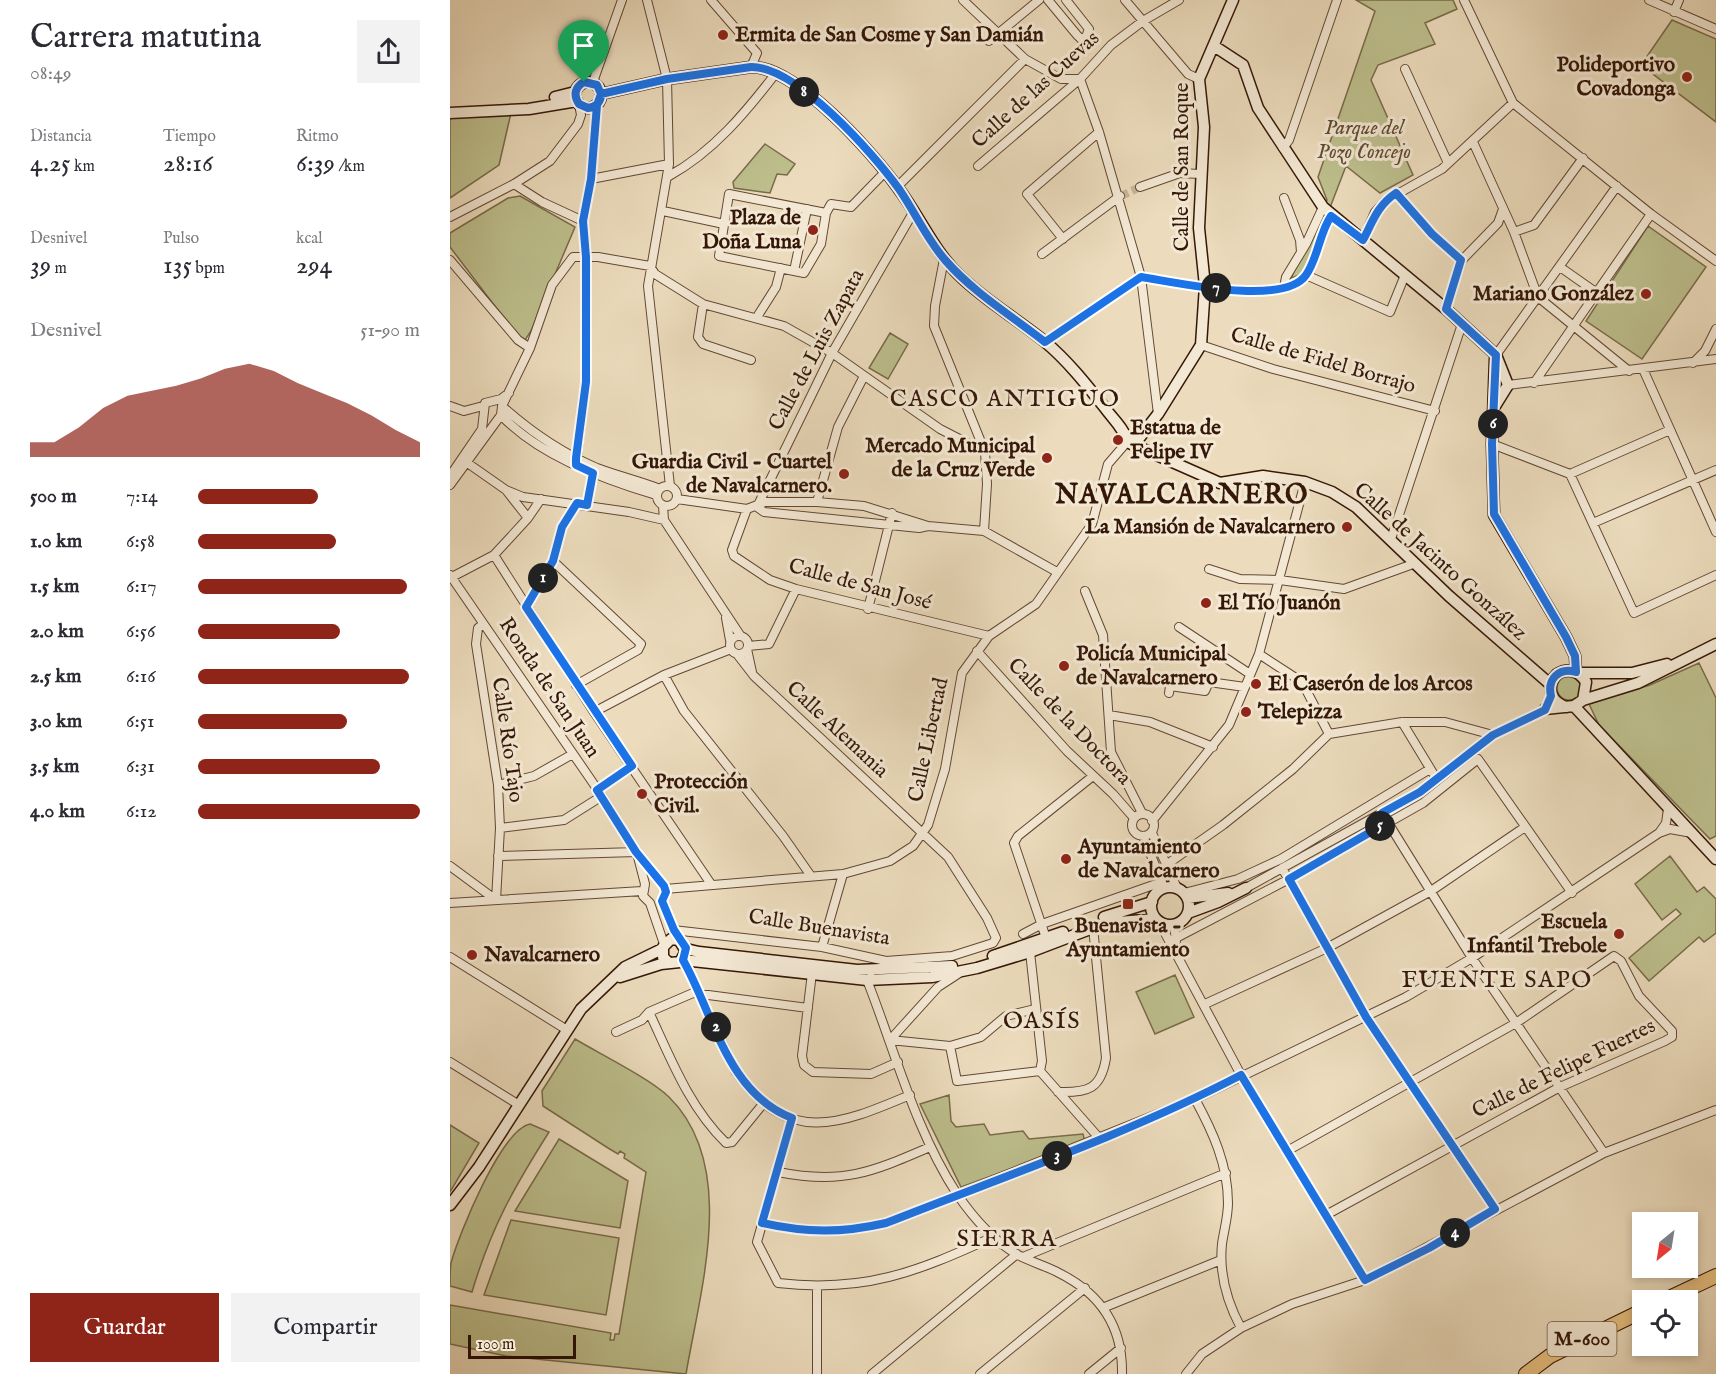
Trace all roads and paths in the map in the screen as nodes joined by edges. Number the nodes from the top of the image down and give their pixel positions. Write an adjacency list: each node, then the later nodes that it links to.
1 (622, 0): 28 (street)
2 (711, 0): 22 (street)
3 (1038, 0): 18 (street)
4 (1048, 0): 5 (street)
5 (1066, 0)
6 (1125, 0): 16 (street)
7 (1179, 0): 16 (street, Calle de las Cuevas)
8 (1233, 0): 20 (street, Calle de San Roque)
9 (1337, 0): 37 (street)
10 (1464, 0): 31 (street)
11 (1650, 0): 15 (street)
12 (1679, 0): 15 (street)
13 (645, 1): 25 (street)
14 (965, 1): 18 (street)
15 (1674, 12): 17 (street)
16 (1143, 21): 26 (street); 27 (street, Calle de las Cuevas)
17 (1716, 29)
18 (998, 33): 19 (street); 21 (street)
19 (989, 41)
20 (1214, 46): 26 (street, Calle de San Roque); 37 (street)
21 (1025, 59): 27 (street); 48 (street)
22 (751, 67): 24 (street); 25 (street)
23 (1405, 69): 39 (street)
24 (776, 73): 42 (street); 44 (street)
25 (667, 79): 29 (street); 40 (street)
26 (1199, 79): 43 (street, Calle de San Roque)
27 (1080, 80): 35 (street); 41 (street, Calle de las Cuevas)
28 (593, 82): 29 (street); 30 (street)
29 (601, 94): 32 (street)
30 (577, 99): 32 (street); 33 (street); 34 (street); 46 (street)
31 (1513, 103): 36 (street); 38 (street)
32 (597, 105): 45 (street)
33 (450, 106)
34 (450, 113)
35 (1099, 132): 51 (street); 65 (street)
36 (1473, 142): 39 (street); 55 (street)
37 (1283, 148): 53 (street)
38 (1583, 158): 47 (street); 64 (street)
39 (1448, 163): 50 (street)
40 (669, 164): 44 (street); 45 (street)
41 (978, 166)
42 (885, 172): 48 (street); 58 (street)
43 (1200, 174): 49 (street); 81 (street, Calle de San Roque)
44 (669, 176): 57 (street)
45 (591, 179): 62 (street)
46 (514, 184): 61 (street); 62 (street)
47 (1617, 186): 59 (street); 75 (street)
48 (897, 187): 56 (street)
49 (1140, 187)
50 (1396, 193): 66 (street); 72 (street)
51 (1119, 197): 65 (street); 80 (street)
52 (1284, 198): 67 (street)
53 (1323, 207): 60 (street); 67 (street)
54 (807, 209): 58 (street); 63 (street); 77 (street)
55 (1503, 209): 64 (street); 72 (street)
56 (914, 210): 70 (street); 95 (street, Calle de Luis Zapata)
57 (663, 211): 63 (street); 74 (street)
58 (826, 213): 77 (street)
59 (1651, 214): 73 (street); 83 (street)
60 (1331, 216): 66 (street); 78 (street)
61 (450, 217)
62 (583, 221): 69 (street)
63 (724, 224): 76 (street)
64 (1514, 232): 84 (street)
65 (1063, 238): 68 (street)
66 (1363, 240): 79 (street)
67 (1301, 252): 82 (street)
68 (1042, 254)
69 (586, 257): 74 (street); 94 (street); 120 (street)
70 (944, 259): 91 (street); 119 (street)
71 (450, 260): 94 (street)
72 (1461, 260): 86 (street)
73 (1716, 261)
74 (650, 266): 85 (street); 129 (street)
75 (1560, 267): 83 (street); 84 (street)
76 (781, 268): 77 (street); 87 (street)
77 (794, 271)
78 (1306, 275): 79 (street); 82 (street)
79 (1405, 275): 86 (street)
80 (1141, 277): 81 (street); 91 (street); 114 (street)
81 (1205, 286): 82 (street); 92 (street, Calle de San Roque)
82 (1284, 288)
83 (1597, 293): 89 (street)
84 (1538, 297): 89 (street); 96 (street)
85 (703, 304): 87 (street); 98 (street)
86 (1446, 309): 88 (street)
87 (758, 317): 95 (street)
88 (1462, 324): 96 (street); 112 (street)
89 (1574, 326): 103 (street); 105 (street)
90 (1716, 328): 93 (street)
91 (1045, 342): 117 (street)
92 (1201, 345): 112 (street, Calle de Fidel Borrajo); 114 (street, Calle de San Roque)
93 (1712, 346): 97 (street); 100 (street)
94 (530, 348): 107 (street)
95 (832, 353): 104 (street); 138 (street, Calle de Luis Zapata)
96 (1496, 355): 106 (street); 111 (street)
97 (1716, 358): 99 (street)
98 (751, 360)
99 (1705, 362): 100 (street); 101 (street)
100 (1692, 363): 102 (street)
101 (1716, 364)
102 (1643, 369): 103 (street); 116 (street)
103 (1629, 371): 105 (street)
104 (864, 376): 119 (street); 135 (street)
105 (1534, 383): 106 (street)
106 (1508, 386): 111 (street)
107 (512, 389): 108 (street); 113 (street)
108 (495, 400): 110 (street); 113 (street)
109 (450, 406): 110 (street)
110 (483, 406): 115 (street)
111 (1495, 406): 118 (street)
112 (1436, 411): 149 (street)
113 (500, 412): 115 (street); 120 (street); 121 (street)
114 (1158, 414): 117 (street, Calle de San Roque)
115 (484, 415): 125 (street)
116 (1670, 430): 124 (street); 126 (street)
117 (1127, 442): 127 (street, Calle de Jacinto González); 154 (street, Calle Libertad)
118 (1492, 444): 124 (street); 174 (street)
119 (985, 452): 147 (street)
120 (576, 461): 123 (street); 131 (street)
121 (466, 462): 128 (street); 130 (street)
122 (1716, 470): 126 (street)
123 (593, 473): 131 (street); 136 (street)
124 (1570, 474): 144 (street)
125 (450, 476)
126 (1692, 480): 144 (street); 148 (street)
127 (1305, 482): 149 (street, Calle de Jacinto González); 157 (street)
128 (450, 485)
129 (670, 486): 131 (street); 132 (street)
130 (506, 490): 133 (street); 142 (street)
131 (658, 492): 137 (street)
132 (677, 498): 137 (street); 139 (street)
133 (541, 499): 134 (street); 142 (street)
134 (577, 503): 136 (street); 151 (street)
135 (813, 503): 138 (street); 140 (street); 141 (street)
136 (587, 505): 143 (street)
137 (663, 506): 143 (street)
138 (757, 507): 139 (street); 141 (street)
139 (747, 509): 158 (street, Calle de San José)
140 (892, 513): 145 (street); 146 (street)
141 (808, 516): 145 (street)
142 (528, 518): 150 (street)
143 (664, 520): 162 (street)
144 (1593, 523): 155 (street)
145 (889, 524): 146 (street); 161 (street)
146 (928, 526): 147 (street)
147 (984, 531): 154 (street)
148 (1716, 532)
149 (1391, 539): 152 (street, Calle de Jacinto González)
150 (494, 555): 156 (street); 160 (street)
151 (553, 561): 160 (street); 179 (street)
152 (1413, 564): 157 (street); 178 (street, Calle de Jacinto González)
153 (1209, 569): 157 (street)
154 (1057, 572): 166 (street, Calle Libertad)
155 (1716, 575)
156 (450, 577): 163 (street, Ronda de San Juan)
157 (1281, 580): 172 (street)
158 (796, 589): 161 (street, Calle de San José); 169 (street)
159 (1085, 591): 186 (street)
160 (526, 607): 179 (street)
161 (868, 609): 166 (street, Calle de San José)
162 (725, 616): 165 (street); 167 (street)
163 (483, 624): 191 (street, Ronda de San Juan); 197 (street, Calle Río Tajo)
164 (1179, 627): 175 (street)
165 (740, 635): 167 (street); 169 (street)
166 (989, 636): 171 (street, Calle Libertad)
167 (730, 640): 170 (street)
168 (1716, 644): 173 (street)
169 (747, 648): 170 (street); 177 (street)
170 (734, 651): 176 (street); 177 (street, Calle Alemania)
171 (976, 651): 194 (street, Calle de la Doctora); 214 (street, Calle Libertad)
172 (1259, 654): 175 (street); 188 (street)
173 (1679, 660): 174 (street); 183 (street)
174 (1577, 672): 178 (street); 183 (street)
175 (1250, 674): 181 (street)
176 (664, 675): 185 (street); 226 (street)
177 (754, 676): 214 (street, Calle Alemania)
178 (1550, 684): 182 (street)
179 (576, 685): 185 (street)
180 (1170, 686): 181 (street)
181 (1245, 687): 190 (street)
182 (1551, 696): 183 (street); 184 (street)
183 (1574, 704): 184 (street); 200 (street)
184 (1545, 710): 189 (street)
185 (594, 712): 192 (street)
186 (1108, 715): 190 (street); 196 (street)
187 (1402, 722): 188 (street); 189 (street); 193 (street)
188 (1329, 734): 222 (street)
189 (1493, 735): 195 (street)
190 (1213, 747): 205 (street)
191 (571, 755): 197 (street); 198 (street, Ronda de San Juan)
192 (632, 766): 198 (street); 229 (street)
193 (1430, 769): 195 (street); 201 (street)
194 (1093, 776): 199 (street, Calle de la Doctora); 244 (street)
195 (1436, 778): 203 (street)
196 (1126, 784): 199 (street); 202 (street)
197 (498, 785): 210 (street, Calle Río Tajo)
198 (599, 793): 210 (street); 218 (street, Ronda de San Juan)
199 (1113, 794): 204 (street, Calle de la Doctora)
200 (1668, 809): 212 (street); 213 (street)
201 (1361, 811): 206 (street); 208 (street)
202 (1143, 813): 204 (street); 205 (street)
203 (1382, 813): 206 (street); 207 (street)
204 (1134, 818): 215 (street)
205 (1152, 821): 211 (street)
206 (1367, 821): 216 (street)
207 (1388, 822): 209 (street); 227 (street); 234 (street)
208 (1336, 827): 216 (street); 217 (street)
209 (1525, 827): 234 (street); 236 (street)
210 (500, 828): 219 (street, Calle Río Tajo)
211 (1152, 833): 215 (street); 222 (street)
212 (1659, 833): 213 (street); 236 (street)
213 (1692, 833): 221 (street)
214 (922, 835): 225 (street, Calle Libertad); 251 (street, Calle Alemania)
215 (1143, 836): 230 (street)
216 (1341, 836): 220 (street)
217 (1300, 848): 220 (street); 231 (street)
218 (636, 852): 219 (street); 228 (street, Ronda de San Juan); 232 (street, Ronda de San Juan)
219 (498, 856): 237 (street, Calle Río Tajo)
220 (1305, 856): 224 (street)
221 (1716, 859)
222 (1166, 865): 235 (street)
223 (450, 866): 237 (street)
224 (1282, 868): 227 (street); 231 (street)
225 (843, 874): 226 (street, Calle Libertad); 254 (street)
226 (811, 876): 229 (street, Calle Libertad)
227 (1289, 879): 250 (street); 256 (street)
228 (657, 881): 232 (street); 233 (street, Ronda de San Juan)
229 (711, 884): 233 (street, Calle Libertad)
230 (1162, 886): 235 (street); 239 (street); 244 (street)
231 (1241, 886): 235 (street); 242 (street)
232 (644, 888): 237 (street); 241 (street, Ronda de San Juan)
233 (665, 890): 238 (street)
234 (1431, 891): 256 (street); 259 (street)
235 (1183, 893): 242 (street)
236 (1572, 893): 259 (street)
237 (496, 900): 240 (street)
238 (662, 901): 241 (street); 247 (street)
239 (1152, 902): 243 (street); 249 (street, Calle Buenavista)
240 (450, 903)
241 (650, 903): 253 (street, Ronda de San Juan)
242 (1188, 913): 245 (street)
243 (1158, 920): 245 (street); 246 (street, Calle Buenavista); 255 (street)
244 (1041, 924): 248 (street); 249 (street)
245 (1174, 925): 250 (street)
246 (1093, 927): 257 (street, Calle Buenavista); 284 (street)
247 (674, 930): 252 (street); 254 (street, Calle Buenavista)
248 (1023, 934)
249 (1046, 938): 262 (street, Calle Buenavista)
250 (1176, 938): 255 (street)
251 (993, 943): 254 (street, Calle Buenavista)
252 (683, 944): 253 (street); 260 (street); 262 (street, Calle Buenavista)
253 (663, 947): 261 (street); 266 (street)
254 (822, 947)
255 (1175, 948): 268 (street)
256 (1327, 948): 268 (street); 272 (street)
257 (1030, 952): 263 (street, Calle Buenavista); 270 (street)
258 (450, 957): 274 (street)
259 (1472, 958): 272 (street); 273 (street)
260 (683, 960): 261 (street); 264 (street, Calle Buenavista); 267 (street)
261 (669, 963): 266 (street)
262 (940, 968): 265 (street, Calle Buenavista)
263 (961, 972): 265 (street, Calle Buenavista); 276 (street)
264 (812, 973): 265 (street, Calle Buenavista); 269 (street)
265 (867, 980): 276 (street)
266 (606, 983): 274 (street)
267 (702, 996): 269 (street); 271 (street); 287 (street)
268 (1205, 1004): 281 (street)
269 (808, 1008): 279 (street)
270 (1035, 1009): 277 (street); 280 (street)
271 (649, 1012): 275 (street); 287 (street)
272 (1366, 1017): 281 (street); 282 (street)
273 (1516, 1023): 282 (street); 283 (street); 283 (street, Calle de Felipe Fuertes)
274 (569, 1027): 288 (street)
275 (616, 1032)
276 (890, 1040): 277 (street); 279 (street)
277 (950, 1046): 280 (street)
278 (450, 1062): 288 (street)
279 (898, 1062): 285 (street)
280 (1040, 1071): 284 (street)
281 (1241, 1075): 286 (street); 294 (street)
282 (1410, 1082): 292 (street); 294 (street)
283 (1560, 1088): 292 (street, Calle de Felipe Fuertes); 295 (street)
284 (1058, 1092): 291 (street)
285 (910, 1095): 290 (street); 293 (street)
286 (1195, 1099): 291 (street); 297 (street)
287 (763, 1104): 290 (street)
288 (519, 1105): 299 (street)
289 (1716, 1110): 295 (street)
290 (792, 1118): 296 (street)
291 (1100, 1139): 298 (street)
292 (1453, 1146): 300 (street); 301 (street, Calle de Felipe Fuertes)
293 (930, 1147): 296 (street); 298 (street)
294 (1287, 1151): 301 (street)
295 (1604, 1153): 300 (street)
296 (778, 1172): 302 (street)
297 (1226, 1173): 304 (street); 305 (street)
298 (957, 1195): 302 (street); 303 (street)
299 (453, 1201)
300 (1495, 1209): 307 (street)
301 (1326, 1215): 307 (street)
302 (762, 1223): 308 (street)
303 (993, 1237): 304 (street); 308 (street)
304 (1020, 1256): 309 (street); 316 (street)
305 (1221, 1260): 311 (street); 313 (street)
306 (1716, 1276): 310 (highway)
307 (1365, 1280): 313 (street)
308 (817, 1288): 315 (street)
309 (1085, 1288): 311 (street); 317 (street)
310 (1686, 1290)
311 (1105, 1307): 314 (street)
312 (1632, 1316): 321 (highway, M-600)
313 (1241, 1328): 320 (street)
314 (1121, 1348): 318 (street); 319 (street)
315 (817, 1374)
316 (872, 1374)
317 (980, 1374)
318 (1089, 1374)
319 (1122, 1374)
320 (1186, 1374)
321 (1526, 1374)

